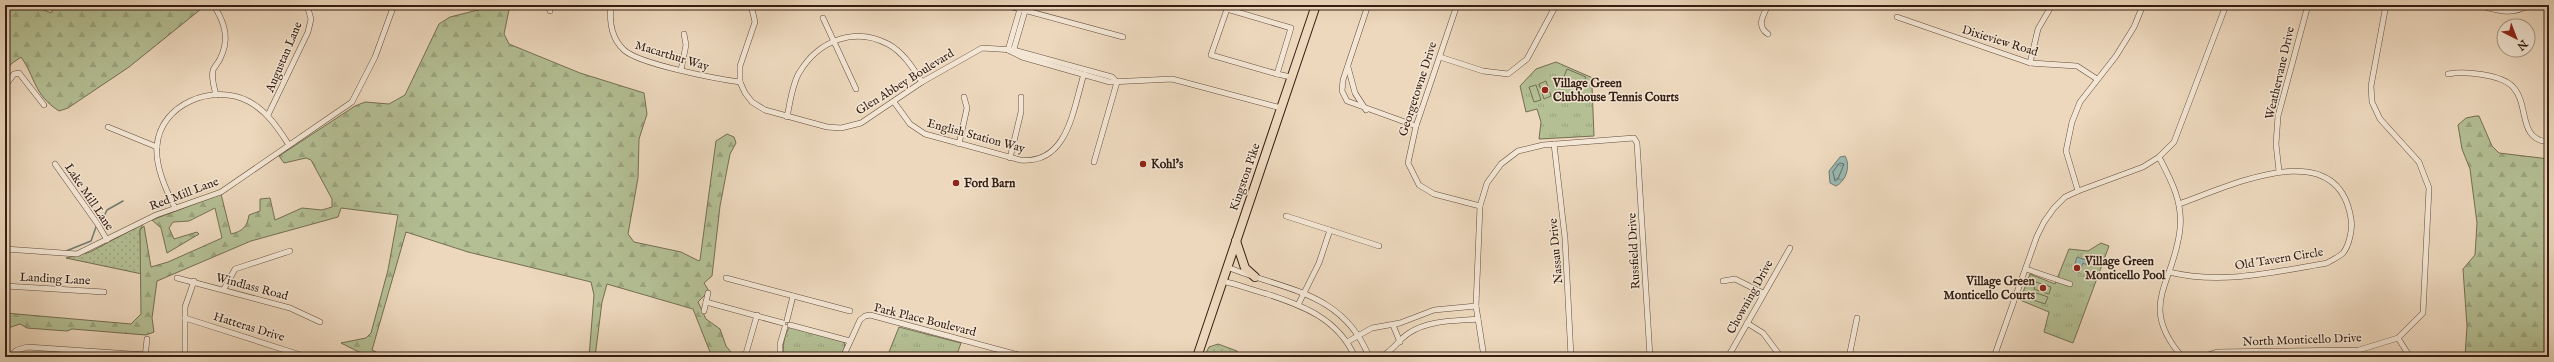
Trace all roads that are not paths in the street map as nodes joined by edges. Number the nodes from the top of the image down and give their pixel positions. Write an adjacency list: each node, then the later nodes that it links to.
1 (307, 5): 52 (street, Augustan Lane)
2 (394, 5): 59 (street, Red Mill Lane)
3 (548, 5): 23 (street)
4 (611, 5): 34 (street, Macarthur Way)
5 (751, 5): 40 (street)
6 (1005, 5): 22 (street)
7 (1316, 5): 38 (main road, Kingston Pike)
8 (1368, 5): 33 (street)
9 (1457, 5): 31 (street, Georgetowne Drive)
10 (1556, 5): 31 (street)
11 (1582, 5): 12 (street)
12 (1586, 5)
13 (1768, 5): 27 (street)
14 (2052, 5): 32 (street)
15 (2143, 5): 39 (street)
16 (2226, 5): 61 (street)
17 (2308, 5): 65 (street, Weathervane Drive)
18 (2386, 5): 109 (street, North Monticello Drive)
19 (2478, 5): 20 (street)
20 (2529, 5)
21 (216, 9): 45 (street)
22 (1022, 10): 28 (street); 30 (street)
23 (550, 11)
24 (1897, 17): 32 (street, Dixieview Road)
25 (822, 18): 29 (street)
26 (684, 34): 34 (street)
27 (1768, 34)
28 (1122, 37)
29 (833, 42): 41 (street); 44 (street); 53 (street)
30 (1012, 51): 35 (street, Glen Abbey Boulevard); 41 (street, Glen Abbey Boulevard); 42 (street, Glen Abbey Boulevard)
31 (1440, 56): 54 (street, Georgetowne Drive)
32 (2030, 63): 39 (street, Dixieview Road)
33 (1348, 67): 51 (street); 51 (street)
34 (681, 70): 40 (street, Macarthur Way)
35 (1084, 74): 42 (street, Glen Abbey Boulevard); 62 (street, English Station Way)
36 (1277, 74): 36 (street); 38 (street)
37 (2448, 74): 56 (street)
38 (1291, 77): 50 (main road, Kingston Pike)
39 (2097, 79): 66 (street)
40 (740, 82): 53 (street, Glen Abbey Boulevard)
41 (922, 82): 48 (street, Glen Abbey Boulevard)
42 (1117, 82): 50 (street, Glen Abbey Boulevard); 63 (street)
43 (5, 86): 49 (street)
44 (856, 90)
45 (216, 95): 52 (street); 60 (street)
46 (964, 97): 57 (street)
47 (1021, 97): 62 (street)
48 (894, 102): 53 (street, Glen Abbey Boulevard); 57 (street, English Station Way)
49 (44, 105)
50 (1281, 108): 73 (main road, Kingston Pike)
51 (1367, 110): 54 (street)
52 (268, 115): 59 (street)
53 (787, 117)
54 (1416, 126): 68 (street, Georgetowne Drive)
55 (108, 127): 60 (street)
56 (2549, 142)
57 (959, 144): 62 (street, English Station Way)
58 (1554, 144): 68 (street); 127 (street, Nassau Drive); 128 (street, Russfield Drive)
59 (289, 145): 69 (street, Red Mill Lane)
60 (157, 147): 69 (street)
61 (2159, 157): 66 (street); 67 (street)
62 (1010, 158)
63 (1094, 162)
64 (55, 164): 72 (street, Lake Mill Lane)
65 (2278, 171): 67 (street, Old Tavern Circle); 80 (street, Old Tavern Circle)
66 (2078, 190): 79 (street)
67 (2179, 204): 80 (street)
68 (1480, 206): 97 (street)
69 (175, 208): 72 (street, Red Mill Lane)
70 (1286, 216): 71 (street)
71 (1330, 230): 74 (street); 92 (street)
72 (107, 240): 76 (street, Red Mill Lane)
73 (1236, 241): 78 (main road, Kingston Pike); 81 (main road)
74 (1379, 246)
75 (1790, 248): 93 (street, Chowning Drive)
76 (5, 249)
77 (290, 251): 89 (street)
78 (1227, 267): 81 (street); 85 (main road, Kingston Pike)
79 (2026, 269): 87 (street); 132 (street)
80 (2169, 272): 133 (street)
81 (1256, 276): 92 (street)
82 (177, 278): 84 (street, Windlass Road)
83 (726, 278): 94 (street)
84 (194, 281): 89 (street, Windlass Road); 101 (street)
85 (1222, 281): 96 (street); 122 (main road, Kingston Pike)
86 (1723, 282): 93 (street)
87 (2070, 284)
88 (5, 286): 90 (street, Landing Lane)
89 (224, 289): 104 (street, Windlass Road)
90 (104, 292)
91 (708, 293): 95 (street)
92 (1305, 293): 96 (street); 108 (street)
93 (1763, 293): 106 (street, Chowning Drive)
94 (793, 296): 99 (street); 105 (street)
95 (706, 302): 98 (street); 100 (street)
96 (1298, 305): 112 (street)
97 (1476, 306): 103 (street); 107 (street)
98 (704, 311)
99 (850, 311)
100 (757, 315): 105 (street); 118 (street)
101 (184, 318): 116 (street); 117 (street, Hatteras Drive)
102 (1857, 318): 131 (street)
103 (1478, 319): 113 (street); 126 (street)
104 (320, 322)
105 (786, 323): 111 (street); 119 (street)
106 (1748, 323): 129 (street, Chowning Drive); 130 (street)
107 (1393, 325): 108 (street); 113 (street)
108 (1358, 335): 112 (street); 124 (street)
109 (2398, 338): 134 (street, North Monticello Drive); 135 (street)
110 (147, 339): 114 (street)
111 (850, 341): 120 (street, Park Place Boulevard); 121 (street, Park Place Boulevard)
112 (1347, 342): 123 (street)
113 (1400, 342): 125 (street)
114 (146, 356): 115 (street)
115 (8, 357)
116 (185, 357)
117 (307, 357)
118 (744, 357)
119 (780, 357)
120 (843, 357)
121 (1026, 357)
122 (1197, 357)
123 (1354, 357)
124 (1369, 357)
125 (1381, 357)
126 (1484, 357)
127 (1571, 357)
128 (1650, 357)
129 (1728, 357)
130 (1781, 357)
131 (1849, 357)
132 (1994, 357)
133 (2182, 357)
134 (2202, 357)
135 (2410, 357)

